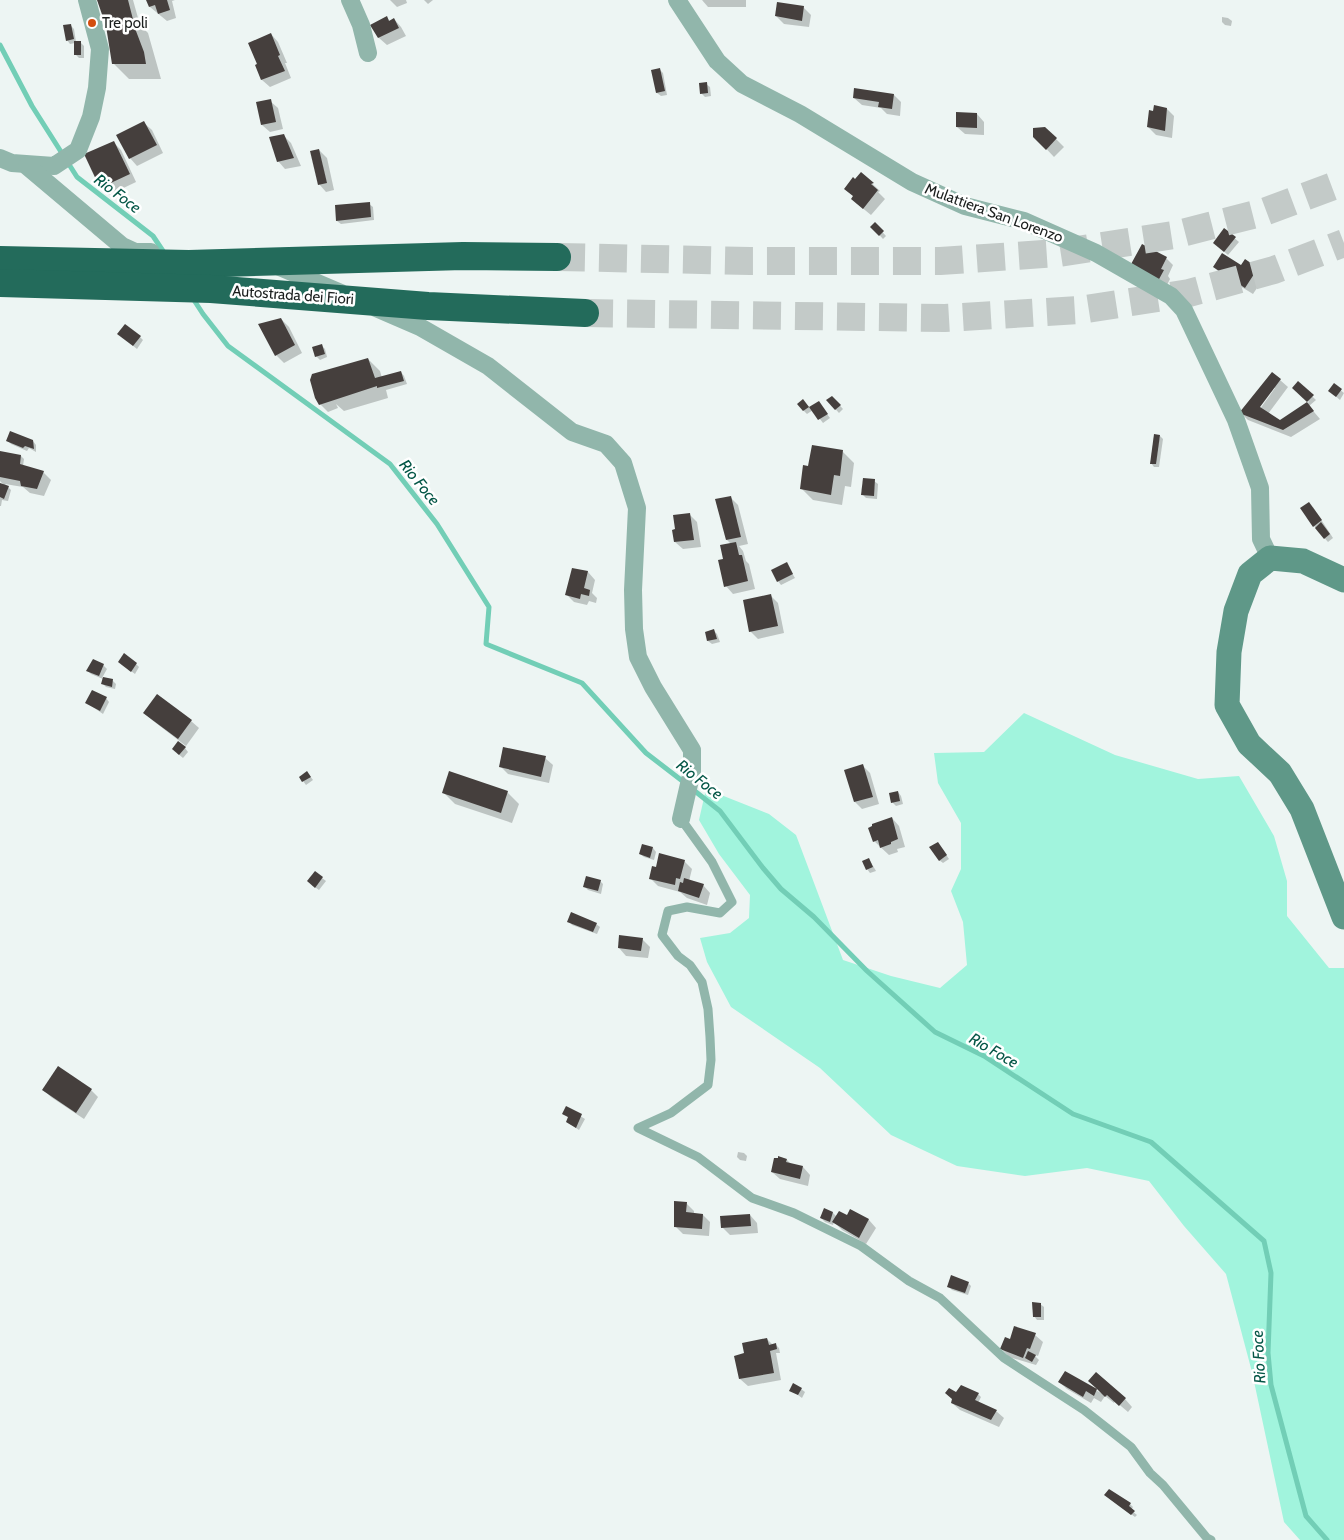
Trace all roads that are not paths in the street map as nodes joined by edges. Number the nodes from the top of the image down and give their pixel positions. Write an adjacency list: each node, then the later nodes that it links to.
1 (88, 0): 6 (street)
2 (350, 0): 4 (street)
3 (677, 0): 11 (street, Mulattiera San Lorenzo)
4 (368, 53)
5 (0, 158): 6 (street)
6 (27, 166): 13 (street)
7 (557, 257): 8 (highway, Autostrada dei Fiori, bridge)
8 (0, 260)
9 (0, 283): 10 (highway, Autostrada dei Fiori, bridge)
10 (585, 313)
11 (1270, 558): 12 (main road); 14 (main road)
12 (1344, 580)
13 (681, 819): 15 (lane)
14 (1344, 917)
15 (1211, 1540)

